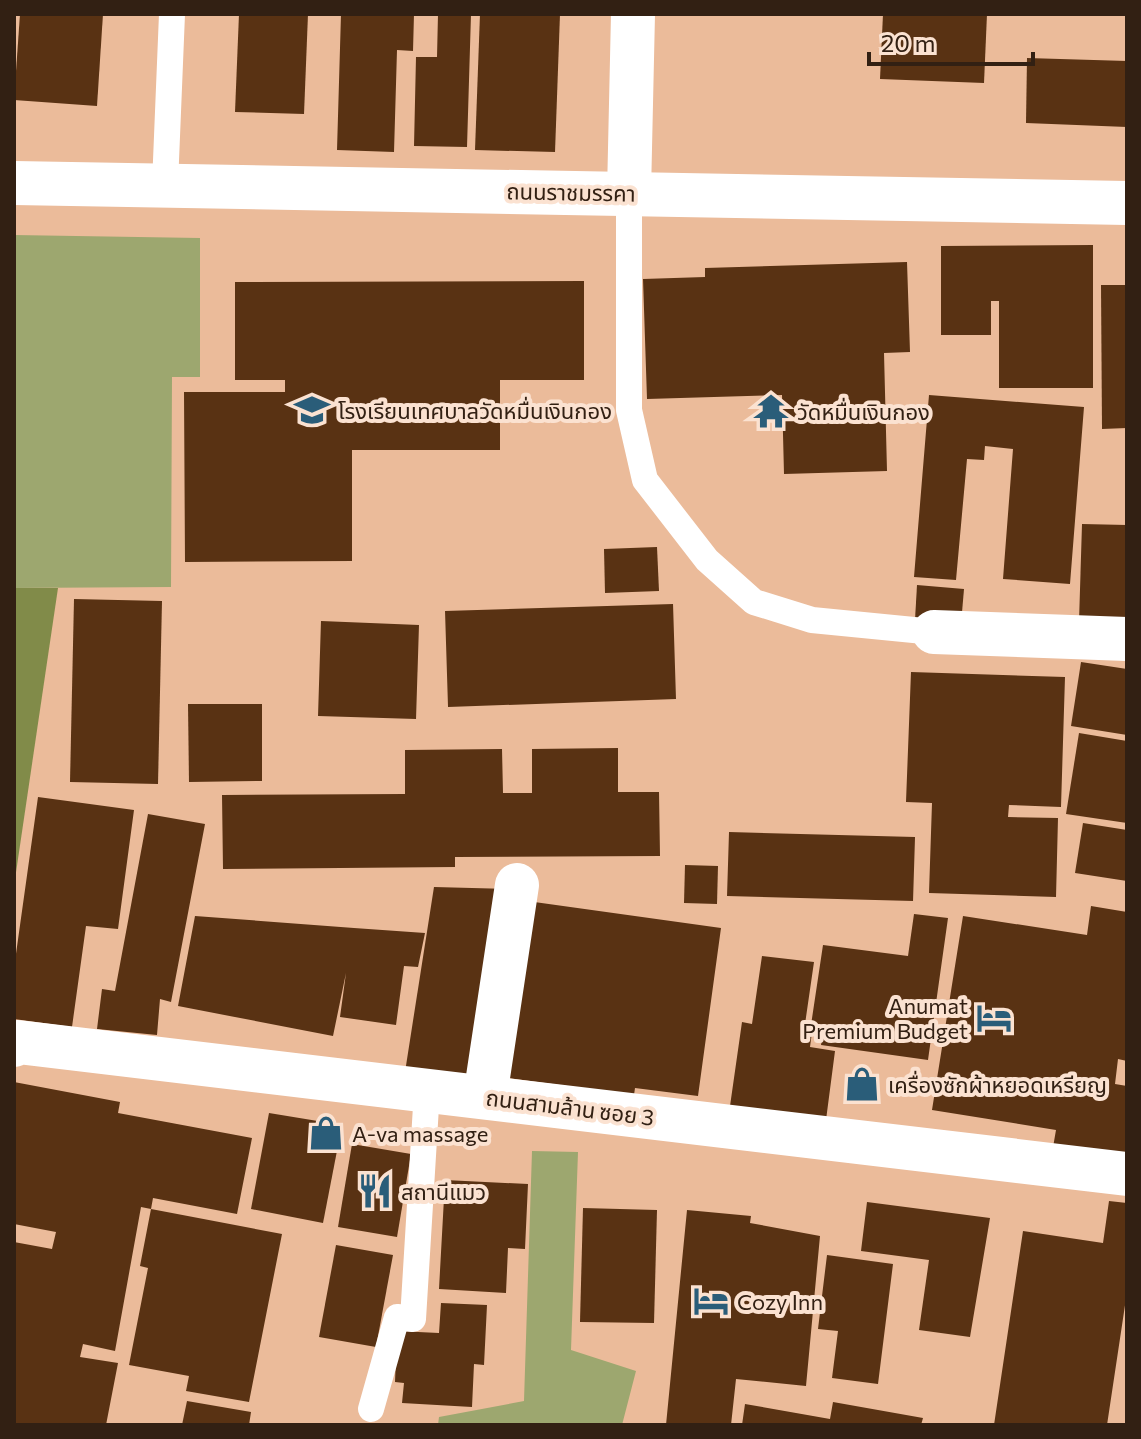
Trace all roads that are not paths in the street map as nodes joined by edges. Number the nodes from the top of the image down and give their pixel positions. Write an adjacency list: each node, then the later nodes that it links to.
1 (172, 14): 4 (lane)
2 (633, 14): 5 (street)
3 (14, 183): 4 (street, ถนนราชมรรคา)
4 (165, 185): 5 (street, ถนนราชมรรคา)
5 (629, 193): 6 (street, ถนนราชมรรคา); 7 (lane)
6 (1127, 203)
7 (934, 632): 8 (street)
8 (1127, 639)
9 (517, 885): 12 (street)
10 (14, 1045): 11 (street, ถนนสามล้าน ซอย 3)
11 (427, 1090): 12 (street, ถนนสามล้าน ซอย 3); 14 (lane)
12 (485, 1097): 13 (street, ถนนสามล้าน ซอย 3)
13 (1127, 1174)
14 (371, 1409)

